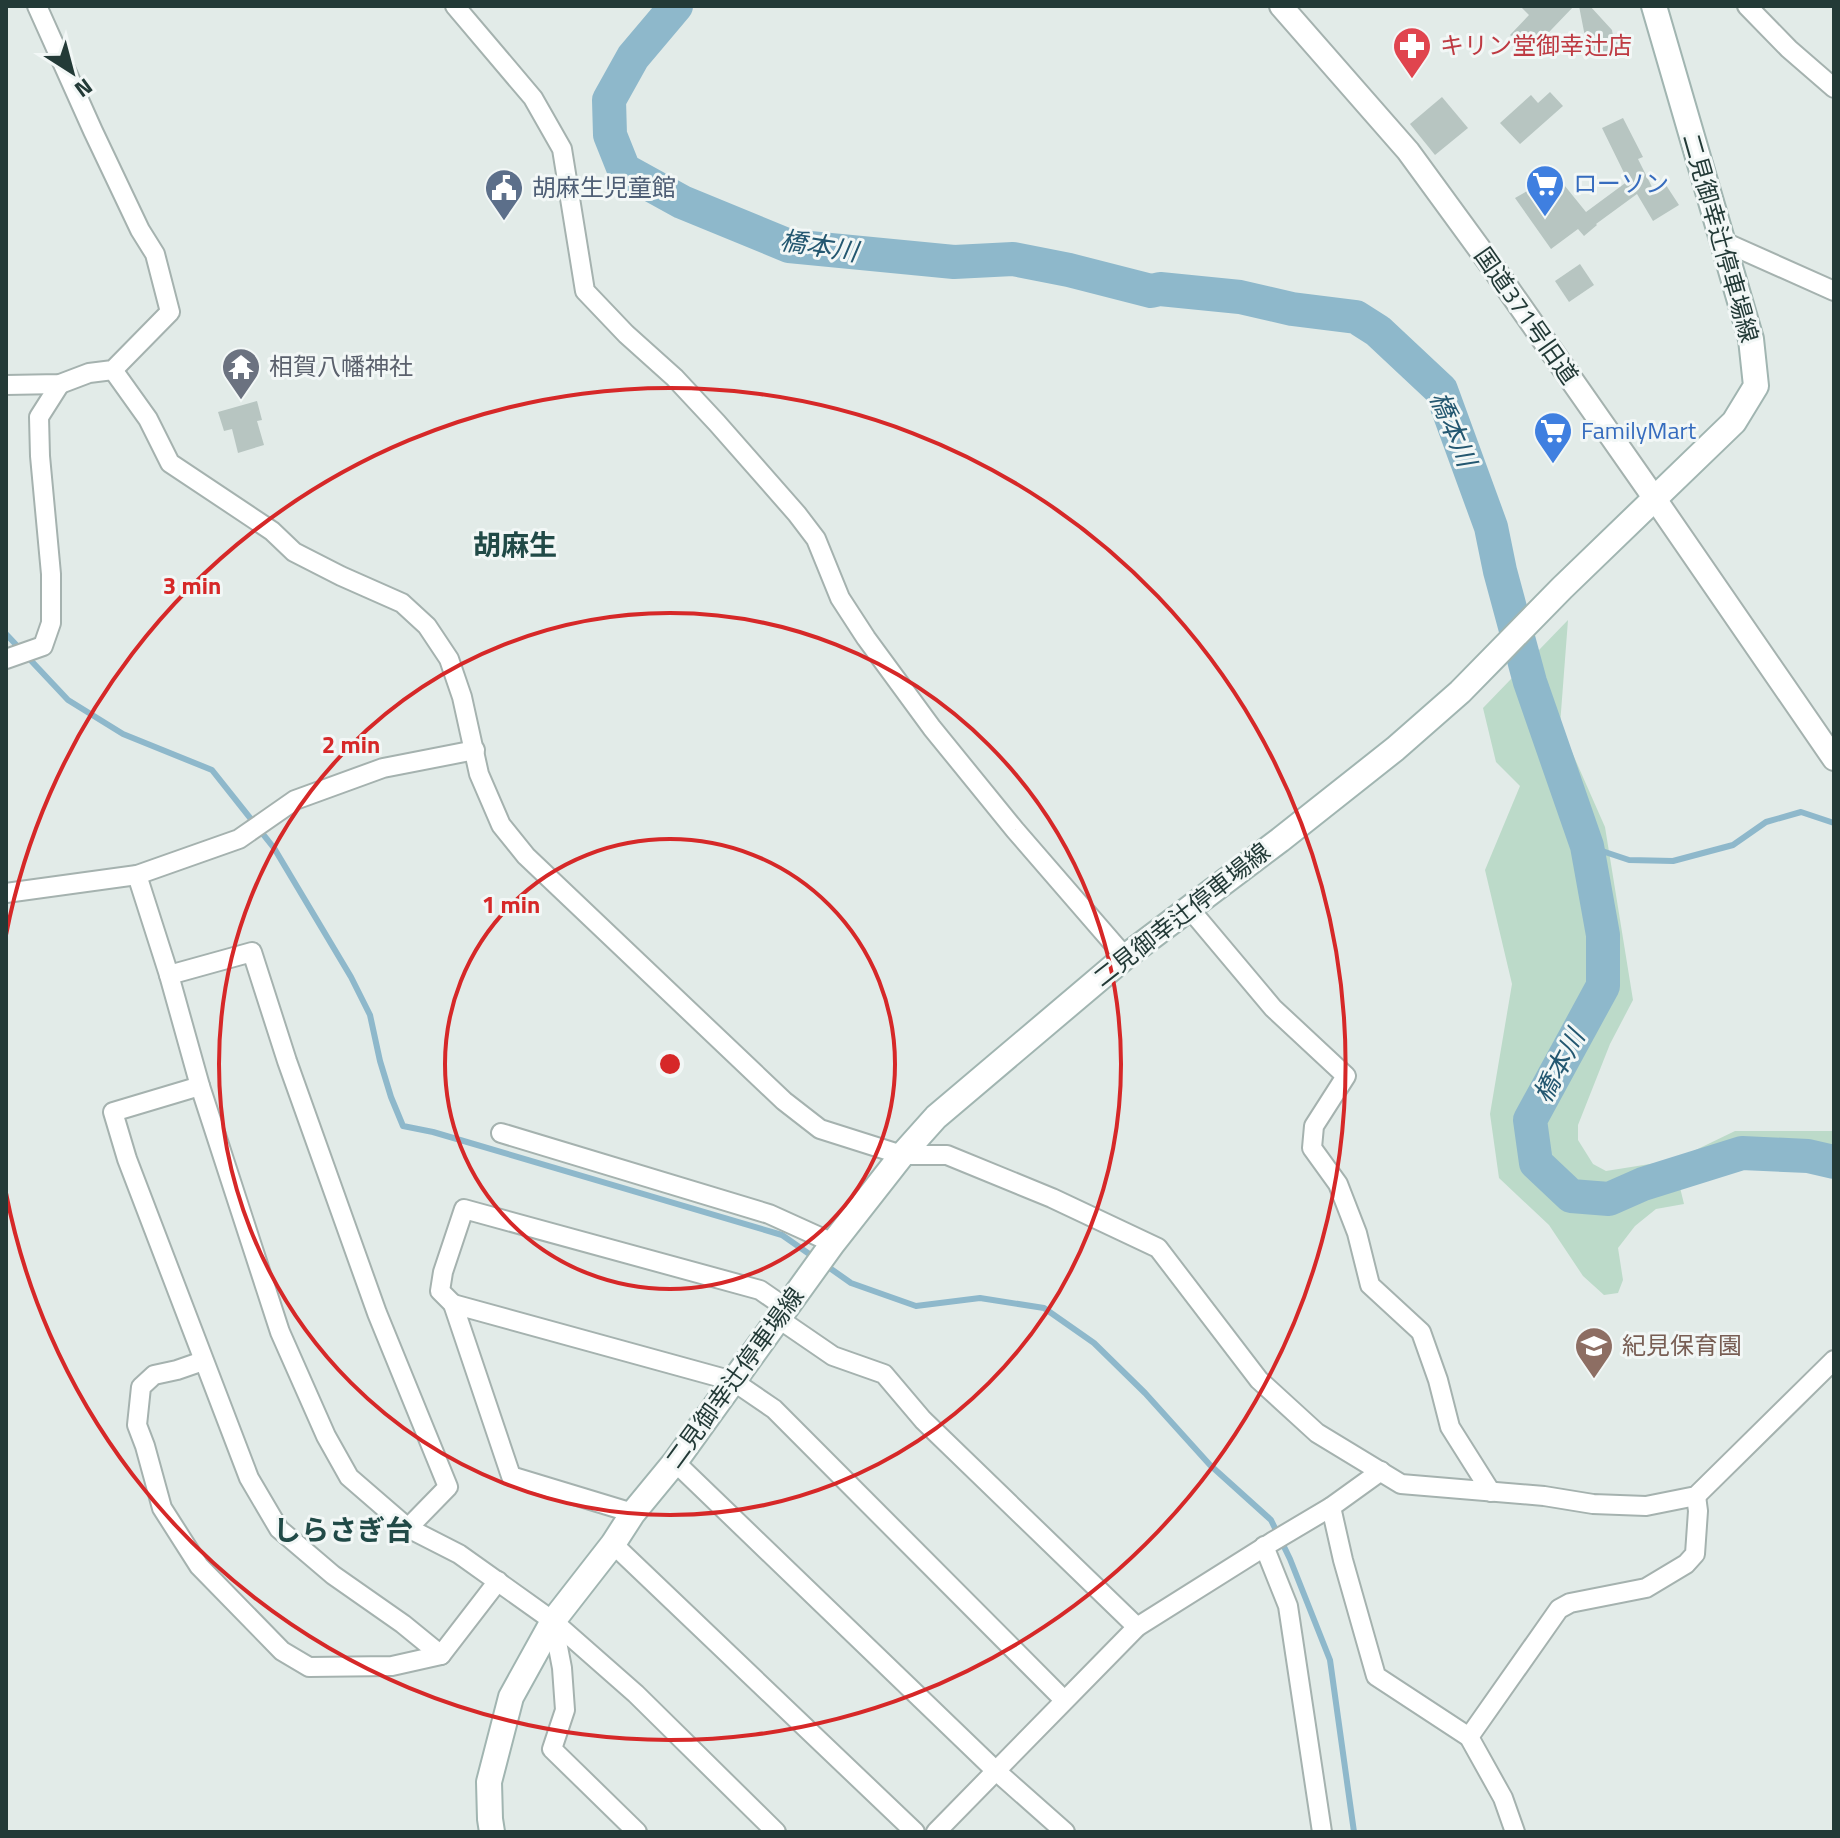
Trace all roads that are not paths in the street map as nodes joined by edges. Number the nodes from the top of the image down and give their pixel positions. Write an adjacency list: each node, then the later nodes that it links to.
1 (37, 6): 9 (street)
2 (455, 6): 19 (street)
3 (1281, 6): 12 (street, 国道371号旧道)
4 (1654, 6): 7 (main road, 二見御幸辻停車場線)
5 (1747, 6): 6 (street)
6 (1834, 88)
7 (1722, 241): 8 (street); 12 (main road, 二見御幸辻停車場線)
8 (1834, 291)
9 (113, 370): 10 (street); 14 (street)
10 (60, 384): 11 (street); 13 (street)
11 (6, 385)
12 (1655, 499): 15 (street, 国道371号旧道); 18 (main road, 二見御幸辻停車場線)
13 (11, 657)
14 (475, 750): 16 (street); 23 (street)
15 (1834, 759)
16 (137, 875): 17 (street); 20 (street)
17 (6, 893)
18 (1189, 908): 19 (main road, 二見御幸辻停車場線); 32 (street)
19 (1125, 957): 23 (main road, 二見御幸辻停車場線)
20 (169, 975): 21 (street); 36 (street)
21 (200, 1086): 28 (street); 36 (street)
22 (501, 1133): 24 (street)
23 (902, 1155): 24 (main road, 二見御幸辻停車場線); 31 (street)
24 (832, 1245): 26 (main road, 二見御幸辻停車場線)
25 (453, 1304): 26 (street); 29 (street); 35 (street)
26 (782, 1314): 29 (main road, 二見御幸辻停車場線); 41 (street)
27 (1834, 1360): 33 (street)
28 (203, 1361): 42 (street); 42 (street)
29 (733, 1381): 30 (main road, 二見御幸辻停車場線); 43 (street)
30 (675, 1462): 35 (main road, 二見御幸辻停車場線); 45 (street)
31 (1381, 1471): 32 (street); 34 (street)
32 (1491, 1492): 33 (street)
33 (1696, 1496): 44 (street)
34 (1324, 1511): 38 (street); 44 (street)
35 (633, 1513): 37 (main road, 二見御幸辻停車場線)
36 (408, 1528): 39 (street)
37 (613, 1544): 40 (main road, 二見御幸辻停車場線); 49 (street)
38 (1268, 1544): 41 (street); 52 (street)
39 (498, 1581): 40 (street); 42 (street)
40 (553, 1621): 46 (main road, 二見御幸辻停車場線); 47 (street); 48 (street)
41 (1137, 1627): 43 (street)
42 (441, 1655)
43 (1064, 1700): 45 (street)
44 (1469, 1737): 53 (street)
45 (995, 1770): 50 (street); 51 (street)
46 (492, 1832)
47 (637, 1832)
48 (776, 1832)
49 (915, 1832)
50 (936, 1832)
51 (1065, 1832)
52 (1322, 1832)
53 (1515, 1832)

